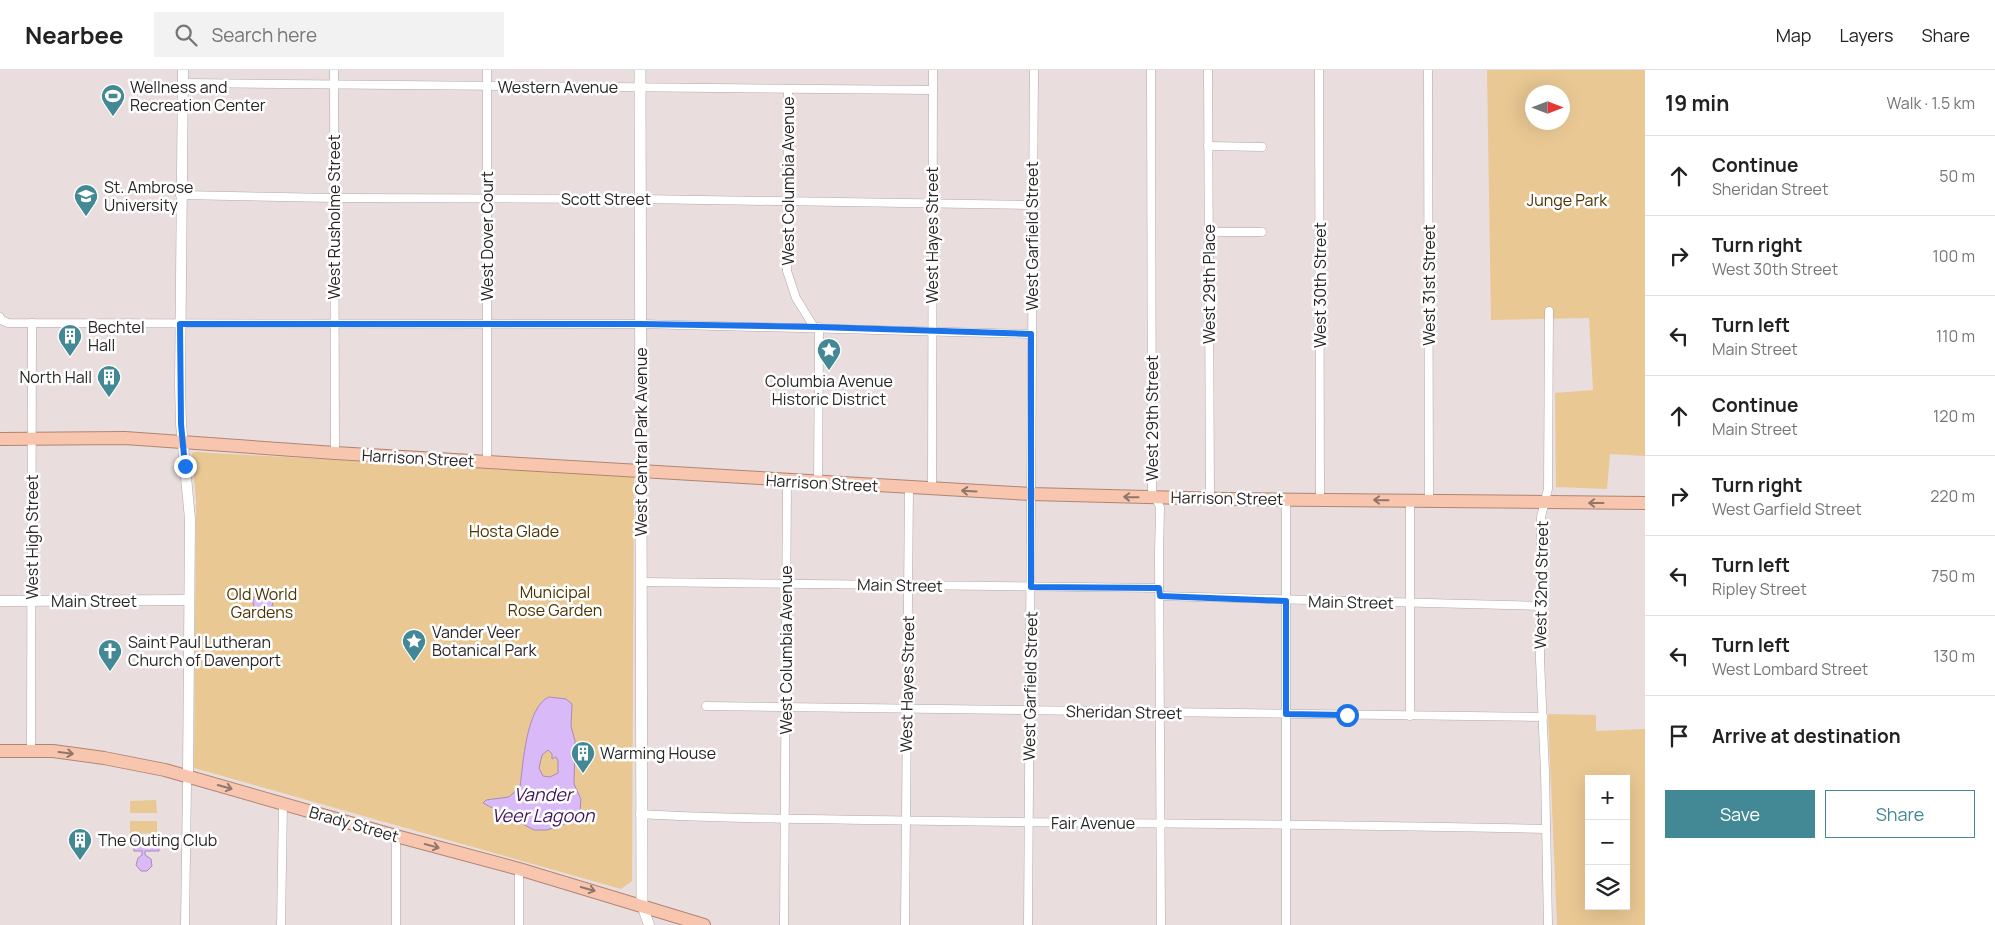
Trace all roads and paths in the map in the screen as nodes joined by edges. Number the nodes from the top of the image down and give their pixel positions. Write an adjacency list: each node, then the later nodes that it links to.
1 (182, 70): 11 (street)
2 (334, 70): 12 (street, West Rusholme Street)
3 (487, 70): 13 (street, West Dover Court)
4 (640, 70): 14 (main road, West Central Park Avenue)
5 (933, 70): 16 (street, West Hayes Street)
6 (1034, 70): 25 (street, West Garfield Street)
7 (1151, 70): 49 (street, West 29th Street)
8 (1208, 70): 17 (street, West 29th Place)
9 (1319, 70): 52 (street, West 30th Street)
10 (1428, 70): 54 (street, West 31st Street)
11 (183, 82): 12 (street, Western Avenue); 19 (street)
12 (334, 85): 13 (street, Western Avenue); 20 (street, West Rusholme Street)
13 (487, 87): 14 (street, Western Avenue); 22 (street, West Dover Court)
14 (640, 87): 15 (street, Western Avenue); 21 (main road, West Central Park Avenue)
15 (788, 88): 16 (street, Western Avenue); 23 (street, West Columbia Avenue)
16 (933, 90): 24 (street, West Hayes Street)
17 (1208, 146): 18 (street); 26 (street, West 29th Place)
18 (1262, 147)
19 (180, 195): 20 (street, Scott Street); 32 (street)
20 (334, 198): 22 (street, Scott Street); 33 (street, West Rusholme Street)
21 (640, 199): 22 (street, Scott Street); 23 (street, Scott Street); 34 (main road, West Central Park Avenue)
22 (487, 200): 31 (street, West Dover Court)
23 (786, 200): 24 (street, Scott Street); 35 (street, West Columbia Avenue)
24 (933, 202): 25 (street, Scott Street); 36 (street, West Hayes Street)
25 (1032, 205): 37 (street, West Garfield Street)
26 (1210, 232): 27 (street); 50 (street, West 29th Place)
27 (1262, 232)
28 (1549, 311): 55 (street, West 32nd Street)
29 (0, 317): 30 (street)
30 (32, 323): 32 (street); 38 (street, West High Street)
31 (486, 323): 33 (street); 34 (street); 42 (street, West Dover Court)
32 (180, 324): 33 (street); 40 (street)
33 (335, 324): 41 (street, West Rusholme Street)
34 (641, 324): 35 (street); 43 (main road, West Central Park Avenue)
35 (816, 327): 36 (street); 45 (street)
36 (932, 331): 37 (street); 47 (street, West Hayes Street)
37 (1031, 334): 48 (street, West Garfield Street)
38 (32, 438): 39 (highway, Harrison Street); 40 (highway, Harrison Street); 64 (street, West High Street)
39 (0, 439)
40 (183, 442): 41 (highway, Harrison Street); 62 (street)
41 (335, 454): 42 (highway, Harrison Street)
42 (487, 462): 43 (highway, Harrison Street)
43 (642, 472): 44 (highway, Harrison Street); 57 (main road, West Central Park Avenue)
44 (787, 481): 45 (highway, Harrison Street); 58 (street, West Columbia Avenue)
45 (818, 483): 46 (highway, Harrison Street)
46 (909, 488): 47 (highway, Harrison Street); 59 (street, West Hayes Street)
47 (932, 489): 48 (highway, Harrison Street, one-way to 47)
48 (1031, 494): 49 (highway, Harrison Street, one-way to 48); 60 (street, West Garfield Street)
49 (1155, 497): 50 (highway, Harrison Street); 61 (street, West 29th Street)
50 (1210, 499): 51 (highway, Harrison Street)
51 (1286, 499): 52 (highway, Harrison Street); 65 (street)
52 (1320, 499): 53 (highway, Harrison Street, one-way to 52)
53 (1410, 501): 54 (highway, Harrison Street); 66 (street)
54 (1429, 501): 55 (highway, Harrison Street)
55 (1544, 502): 56 (highway, Harrison Street, one-way to 55); 67 (street, West 32nd Street)
56 (1645, 503)
57 (641, 582): 58 (street, Main Street); 80 (main road, West Central Park Avenue)
58 (786, 584): 59 (street, Main Street); 69 (street, West Columbia Avenue)
59 (908, 585): 60 (street, Main Street); 70 (street, West Hayes Street)
60 (1031, 587): 61 (street, Main Street); 71 (street, West Garfield Street)
61 (1160, 592): 65 (street, Main Street); 72 (street, West 29th Street)
62 (189, 600): 64 (street, Main Street); 78 (street)
63 (0, 601): 64 (street, Main Street)
64 (32, 601): 77 (street, West High Street)
65 (1286, 601): 66 (street, Main Street); 73 (street)
66 (1410, 603): 67 (street, Main Street); 74 (street)
67 (1542, 606): 75 (street, West 32nd Street)
68 (706, 706): 69 (street, Sheridan Street)
69 (786, 707): 70 (street, Sheridan Street); 81 (street, West Columbia Avenue)
70 (907, 709): 71 (street, Sheridan Street); 82 (street, West Hayes Street)
71 (1030, 711): 72 (street, Sheridan Street); 83 (street, West Garfield Street)
72 (1160, 712): 73 (street, Sheridan Street); 84 (street, West 29th Street)
73 (1286, 714): 74 (street, Sheridan Street); 85 (street)
74 (1410, 716): 75 (street, Sheridan Street)
75 (1543, 717): 86 (street, West 32nd Street)
76 (0, 750): 77 (highway, Brady Street)
77 (31, 752): 78 (highway, Brady Street, one-way to 78)
78 (188, 777): 79 (highway, Brady Street, one-way to 79); 91 (street)
79 (283, 804): 87 (highway, Brady Street); 92 (street)
80 (640, 814): 81 (street, Fair Avenue); 89 (main road, West Central Park Avenue)
81 (785, 819): 82 (street, Fair Avenue); 98 (street, West Columbia Avenue)
82 (906, 820): 83 (street, Fair Avenue); 99 (street, West Hayes Street)
83 (1029, 822): 84 (street, Fair Avenue); 100 (street, West Garfield Street)
84 (1160, 823): 85 (street, Fair Avenue); 101 (street, West 29th Street)
85 (1286, 824): 86 (street, Fair Avenue); 102 (street)
86 (1546, 829): 103 (street, West 32nd Street)
87 (396, 836): 88 (highway, Brady Street, one-way to 88); 93 (street)
88 (519, 869): 89 (highway, Brady Street, one-way to 89); 94 (street)
89 (642, 905): 90 (highway, Brady Street); 95 (street)
90 (688, 920): 96 (street); 97 (highway, Brady Street)
91 (186, 925)
92 (281, 925)
93 (396, 925)
94 (519, 925)
95 (649, 925)
96 (674, 925)
97 (704, 925)
98 (784, 925)
99 (905, 925)
100 (1028, 925)
101 (1161, 925)
102 (1286, 925)
103 (1548, 925)

